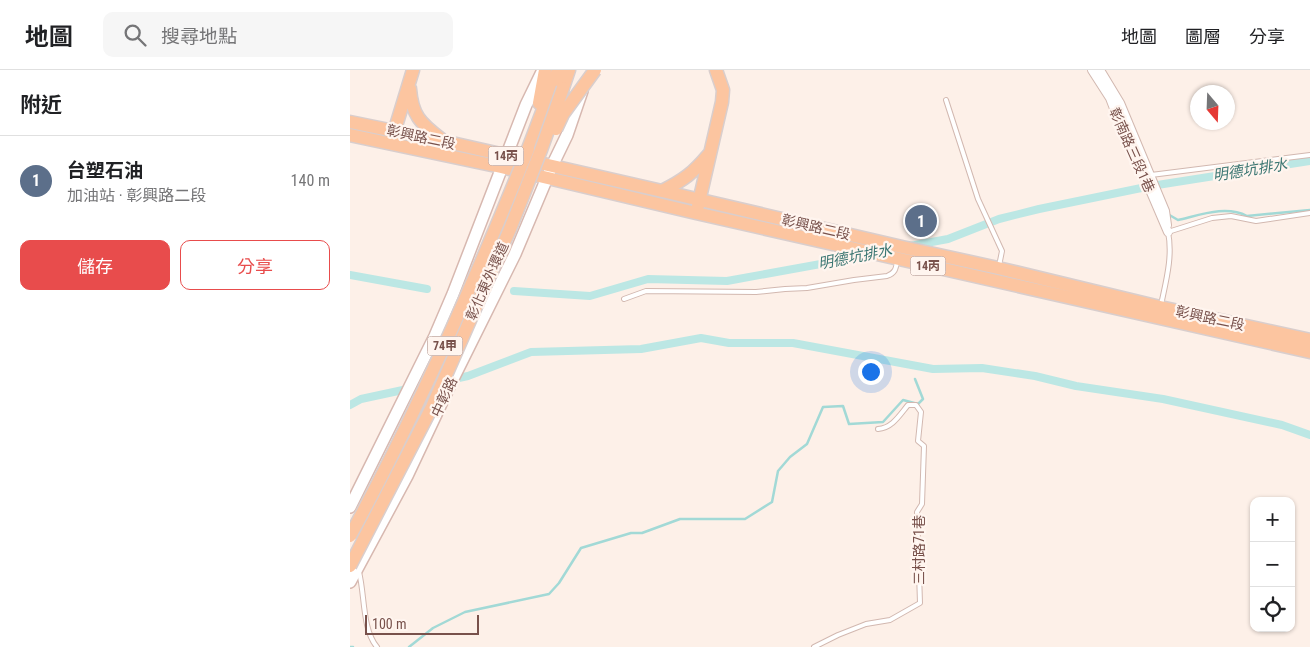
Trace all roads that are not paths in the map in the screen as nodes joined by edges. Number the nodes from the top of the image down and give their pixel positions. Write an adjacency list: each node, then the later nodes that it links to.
1 (544, 70): 16 (main road); 19 (street)
2 (558, 70): 16 (main road, 彰化東外環道 / 74甲)
3 (569, 70): 26 (main road, 彰化東外環道 / 74甲, bridge)
4 (589, 70): 20 (street, 中彰路)
5 (595, 70): 26 (main road, bridge)
6 (716, 70): 17 (main road)
7 (1092, 70): 21 (street, 彰南路三段1巷)
8 (1100, 70): 21 (street, 彰南路三段1巷)
9 (411, 75): 12 (main road); 14 (main road)
10 (946, 100): 29 (lane)
11 (350, 122): 12 (main road, 彰興路二段 / 14丙)
12 (395, 131): 14 (main road, 彰興路二段 / 14丙); 15 (main road)
13 (350, 135): 15 (main road, 彰興路二段 / 14丙)
14 (443, 141): 19 (main road, 彰興路二段 / 14丙)
15 (390, 144): 19 (main road, 彰興路二段 / 14丙)
16 (528, 149): 37 (main road, 彰化東外環道 / 74甲, bridge)
17 (710, 152): 22 (main road); 23 (main road)
18 (1310, 155): 21 (lane)
19 (504, 162): 20 (main road, 彰興路二段 / 14丙); 35 (street)
20 (549, 172): 22 (main road, 彰興路二段 / 14丙); 25 (main road, 彰興路二段 / 14丙); 39 (street, 中彰路)
21 (1148, 176): 27 (street, 彰南路三段1巷)
22 (662, 191): 23 (main road, 彰興路二段 / 14丙)
23 (699, 199): 25 (main road); 28 (main road, 彰興路二段 / 14丙)
24 (1310, 213): 27 (lane)
25 (696, 214): 28 (main road, 彰興路二段 / 14丙)
26 (510, 229): 39 (main road, 彰化東外環道 / 74甲, bridge)
27 (1168, 232): 31 (lane, 彰南路三段1巷)
28 (900, 253): 29 (main road, 彰興路二段 / 14丙); 30 (lane); 31 (main road, 彰興路二段 / 14丙)
29 (998, 268): 31 (main road, 彰興路二段 / 14丙)
30 (624, 299)
31 (1160, 313): 32 (main road, 彰興路二段 / 14丙); 33 (main road, 彰興路二段 / 14丙)
32 (1310, 340)
33 (1310, 352)
34 (878, 428): 42 (lane, 三村路71巷)
35 (350, 507)
36 (350, 524): 37 (lane)
37 (352, 538)
38 (354, 549): 39 (lane)
39 (354, 566): 40 (street, 中彰路); 41 (lane)
40 (350, 582)
41 (377, 647)
42 (814, 647)

